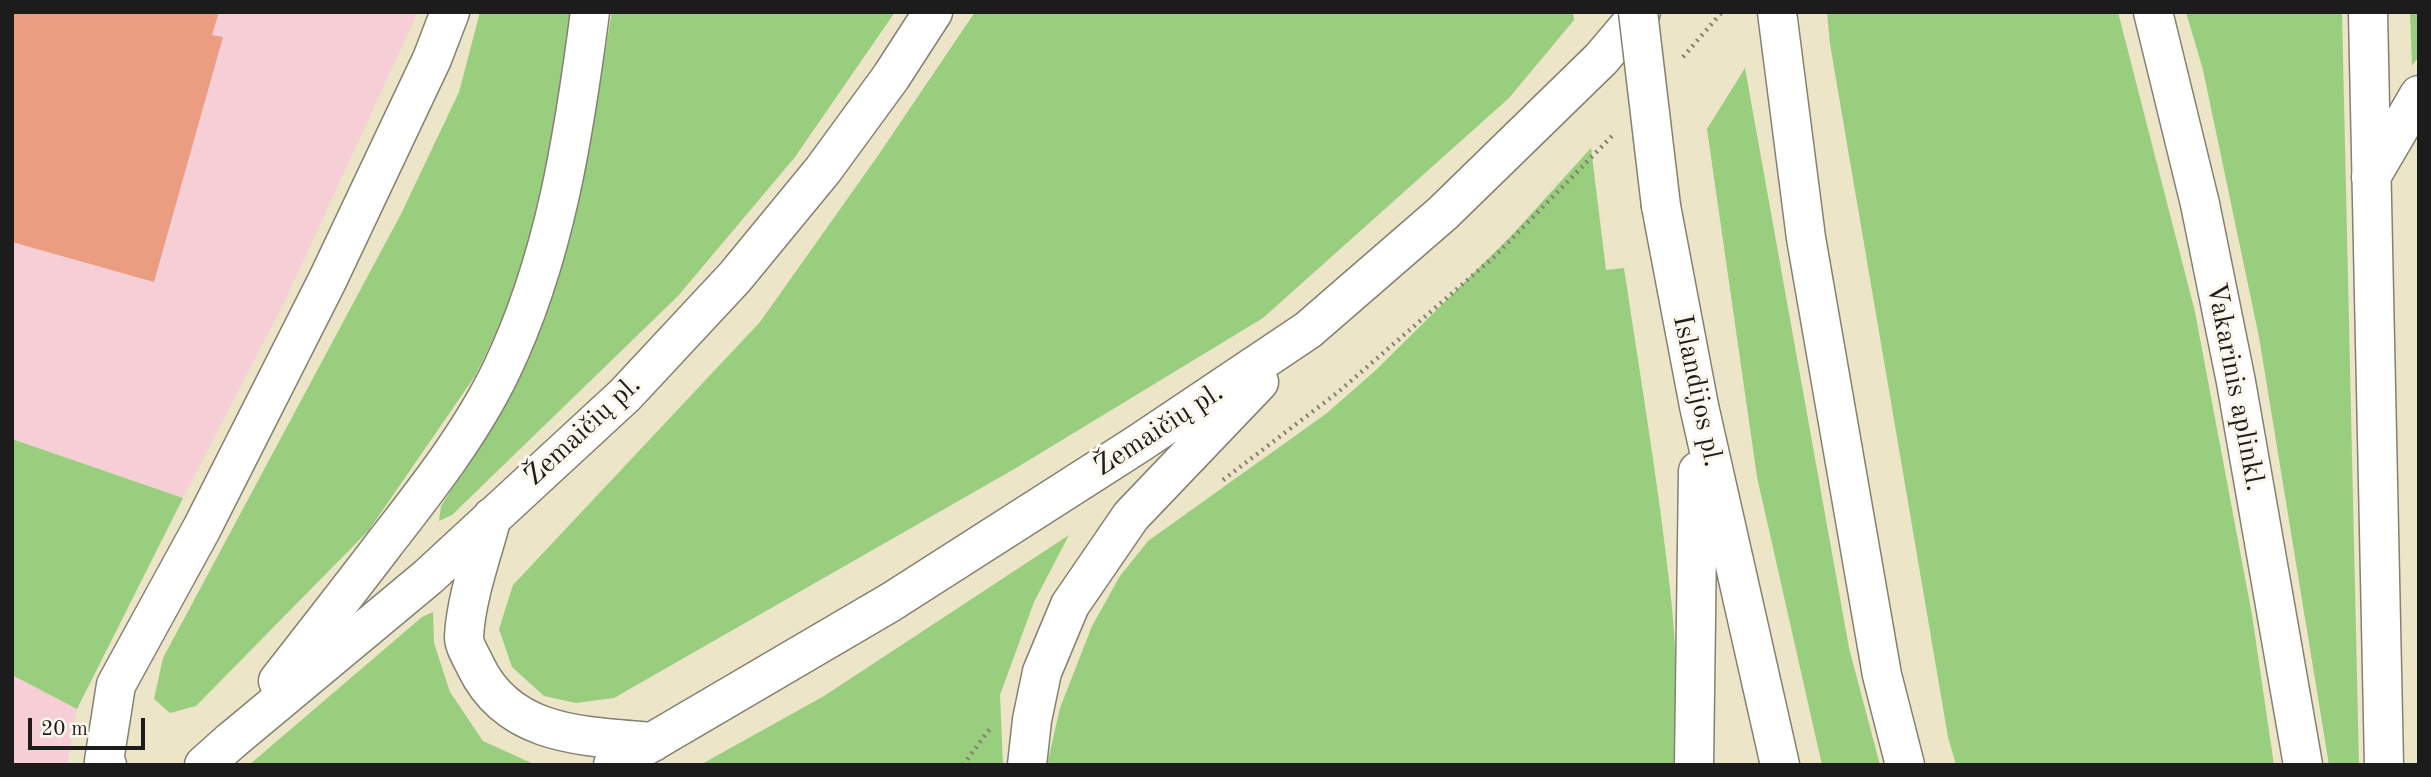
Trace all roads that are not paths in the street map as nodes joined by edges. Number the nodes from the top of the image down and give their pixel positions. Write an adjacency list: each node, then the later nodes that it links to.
1 (450, 12): 15 (main road)
2 (590, 12): 14 (main road)
3 (933, 12): 12 (main road, Žemaičių pl.)
4 (1639, 12): 10 (main road, Žemaičių pl.); 11 (main road, Islandijos pl., bridge)
5 (2153, 12): 21 (main road, Vakarinis aplinkl.)
6 (2368, 12): 9 (main road)
7 (1778, 19): 20 (main road)
8 (2419, 95): 9 (main road)
9 (2371, 177): 22 (main road)
10 (1308, 330): 13 (main road, Žemaičių pl.); 17 (main road)
11 (1699, 406): 18 (main road); 19 (main road, Islandijos pl.)
12 (492, 517): 13 (main road); 14 (main road, Žemaičių pl.)
13 (653, 742): 16 (main road, Žemaičių pl.)
14 (218, 753)
15 (107, 765)
16 (613, 765)
17 (1027, 765)
18 (1694, 765)
19 (1780, 765)
20 (1905, 765)
21 (2303, 765)
22 (2384, 765)

